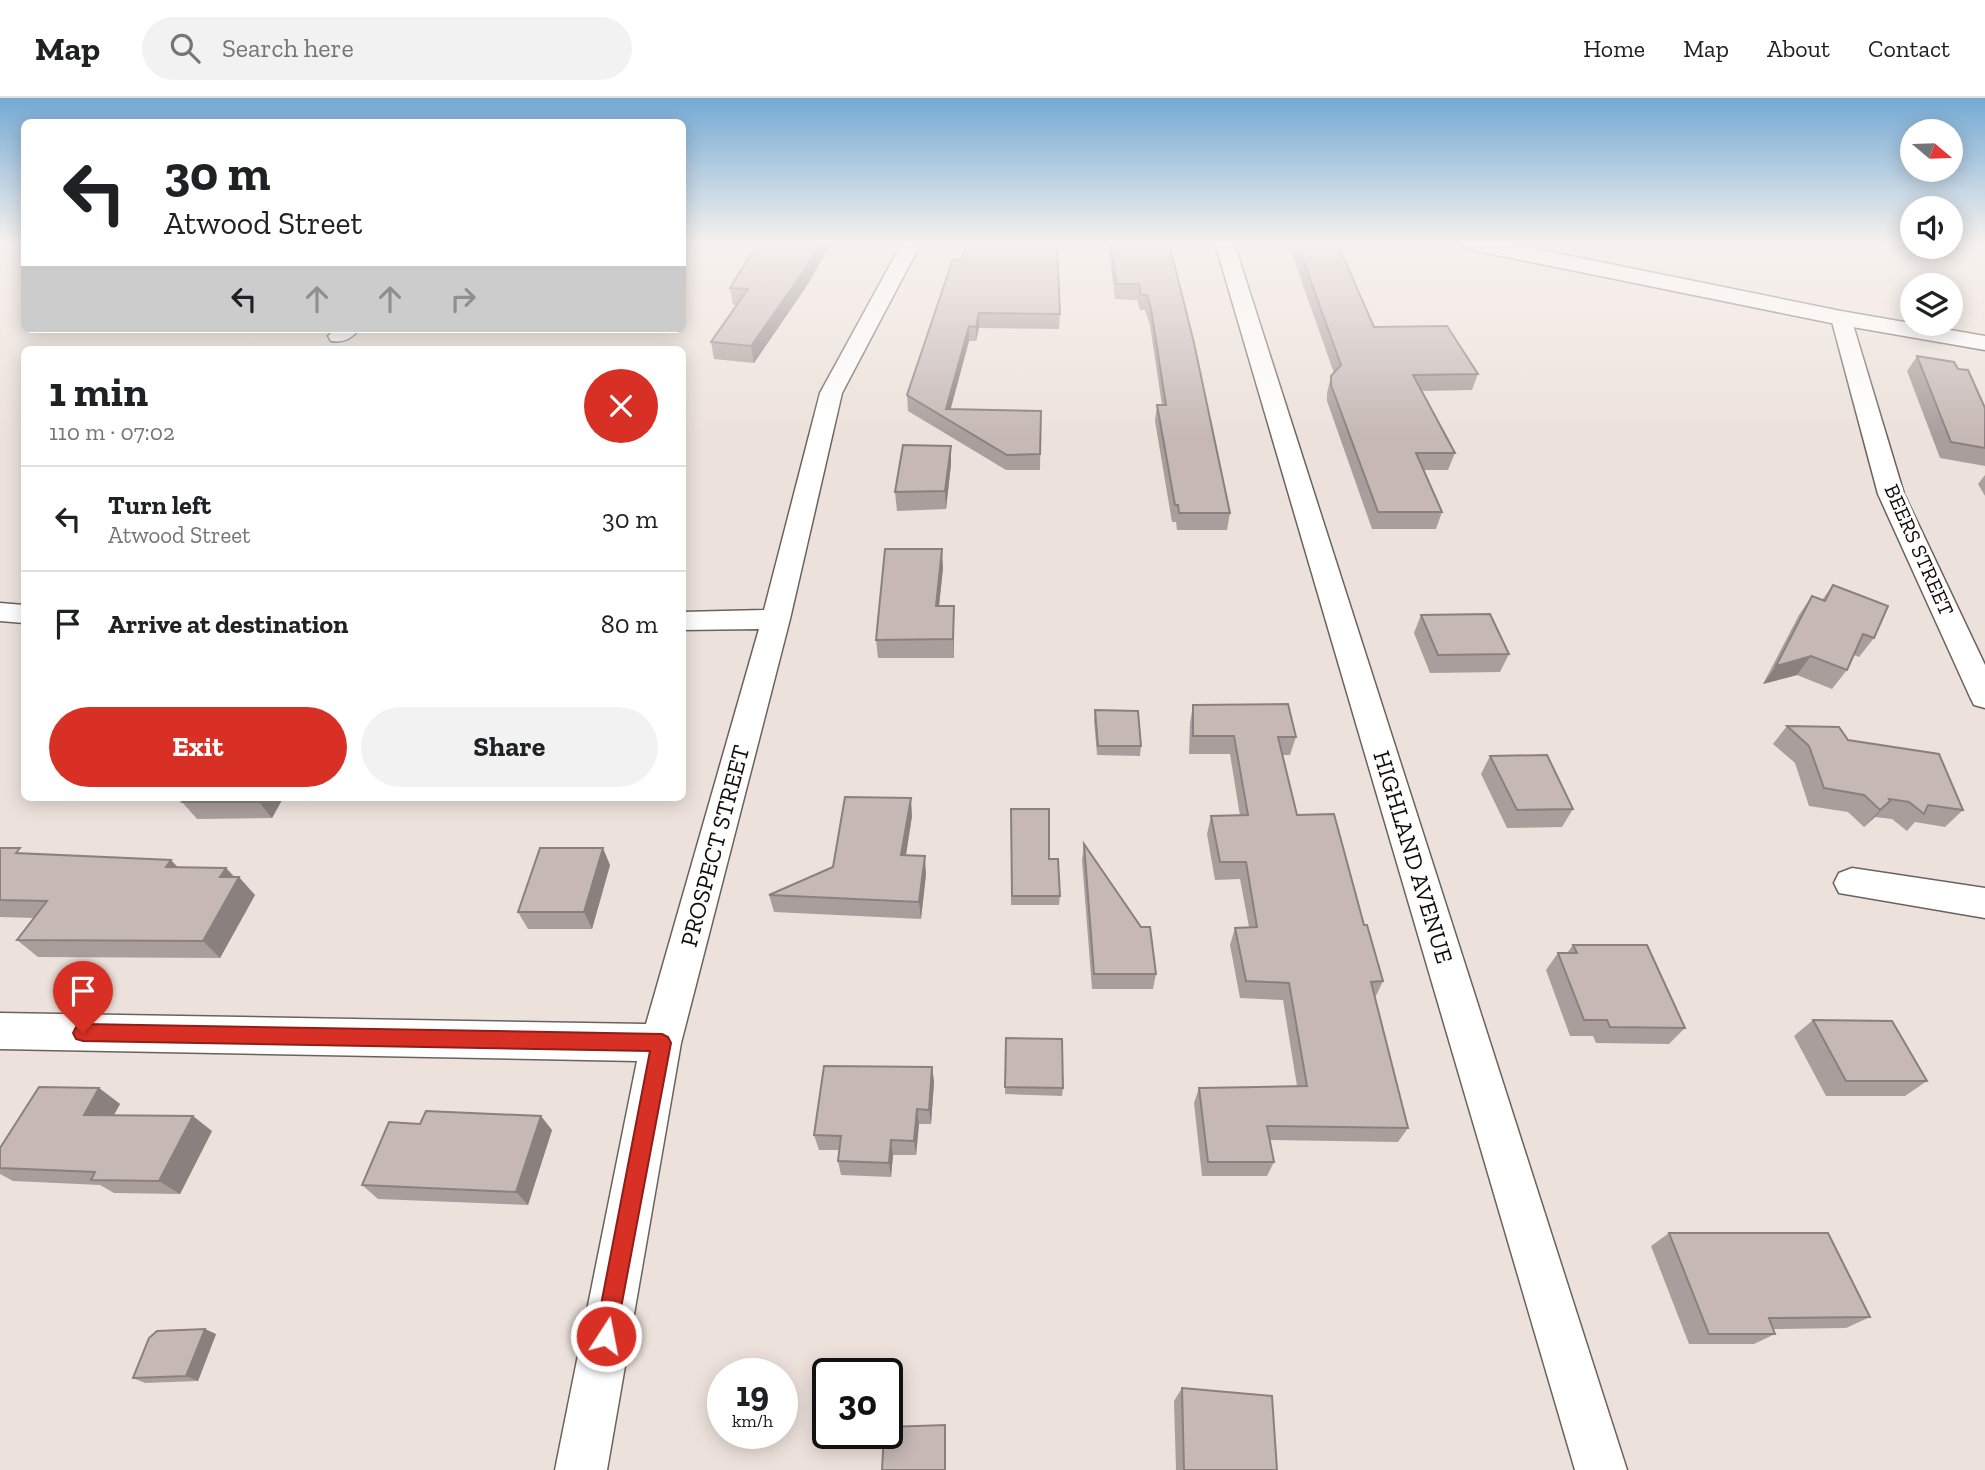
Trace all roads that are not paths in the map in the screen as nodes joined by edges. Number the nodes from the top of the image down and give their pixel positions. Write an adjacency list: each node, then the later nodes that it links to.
1 (877, 307): 8 (street, PROSPECT STREET)
2 (1244, 307): 16 (street, HIGHLAND AVENUE)
3 (1787, 307): 4 (street)
4 (1841, 318): 5 (street); 10 (street, BEERS STREET)
5 (1985, 343)
6 (0, 612): 7 (street)
7 (21, 614)
8 (776, 619): 9 (street); 14 (street, PROSPECT STREET)
9 (686, 621)
10 (1985, 697)
11 (1852, 883): 12 (street)
12 (1985, 903)
13 (0, 1031): 14 (street)
14 (662, 1043): 15 (street, PROSPECT STREET)
15 (581, 1470)
16 (1601, 1470)

